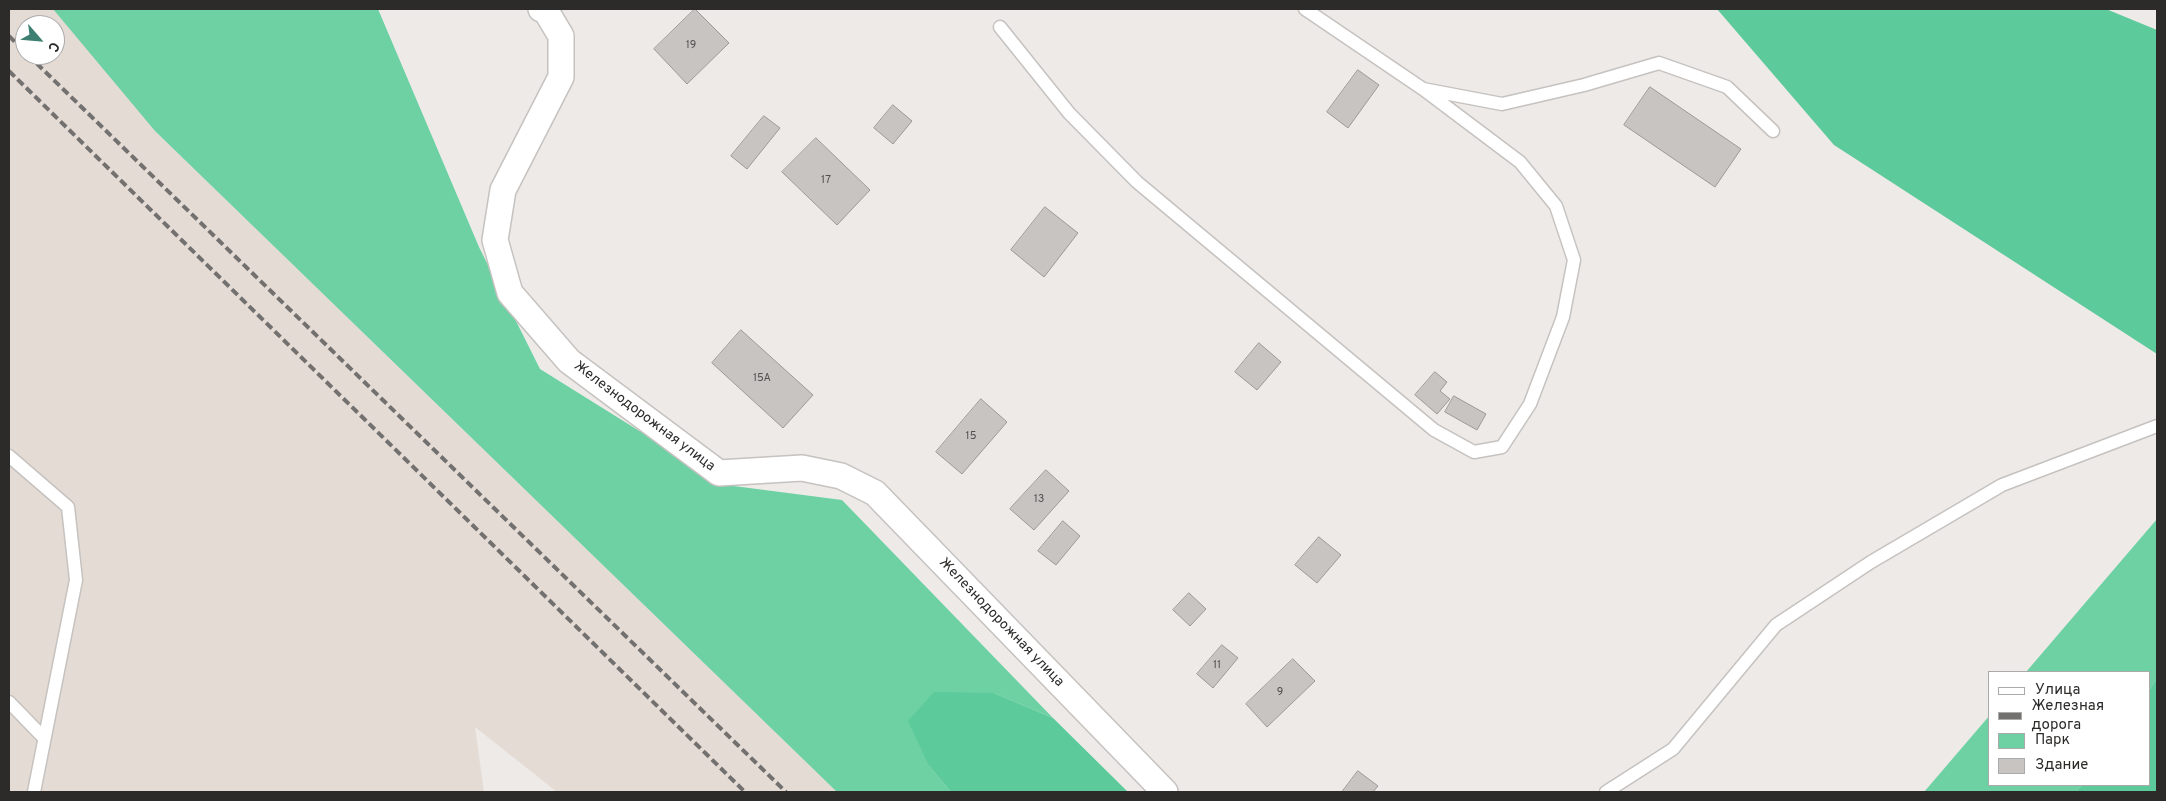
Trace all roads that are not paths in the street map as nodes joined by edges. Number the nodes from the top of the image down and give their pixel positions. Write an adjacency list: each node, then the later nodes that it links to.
1 (1305, 9): 4 (lane)
2 (545, 10): 11 (street, Железнодорожная улица)
3 (1000, 27): 4 (lane)
4 (1422, 89): 5 (lane)
5 (1773, 130)
6 (2157, 426): 12 (lane)
7 (9, 456): 9 (lane)
8 (9, 702): 9 (lane)
9 (44, 738): 10 (lane)
10 (34, 792)
11 (1165, 792)
12 (1606, 792)

